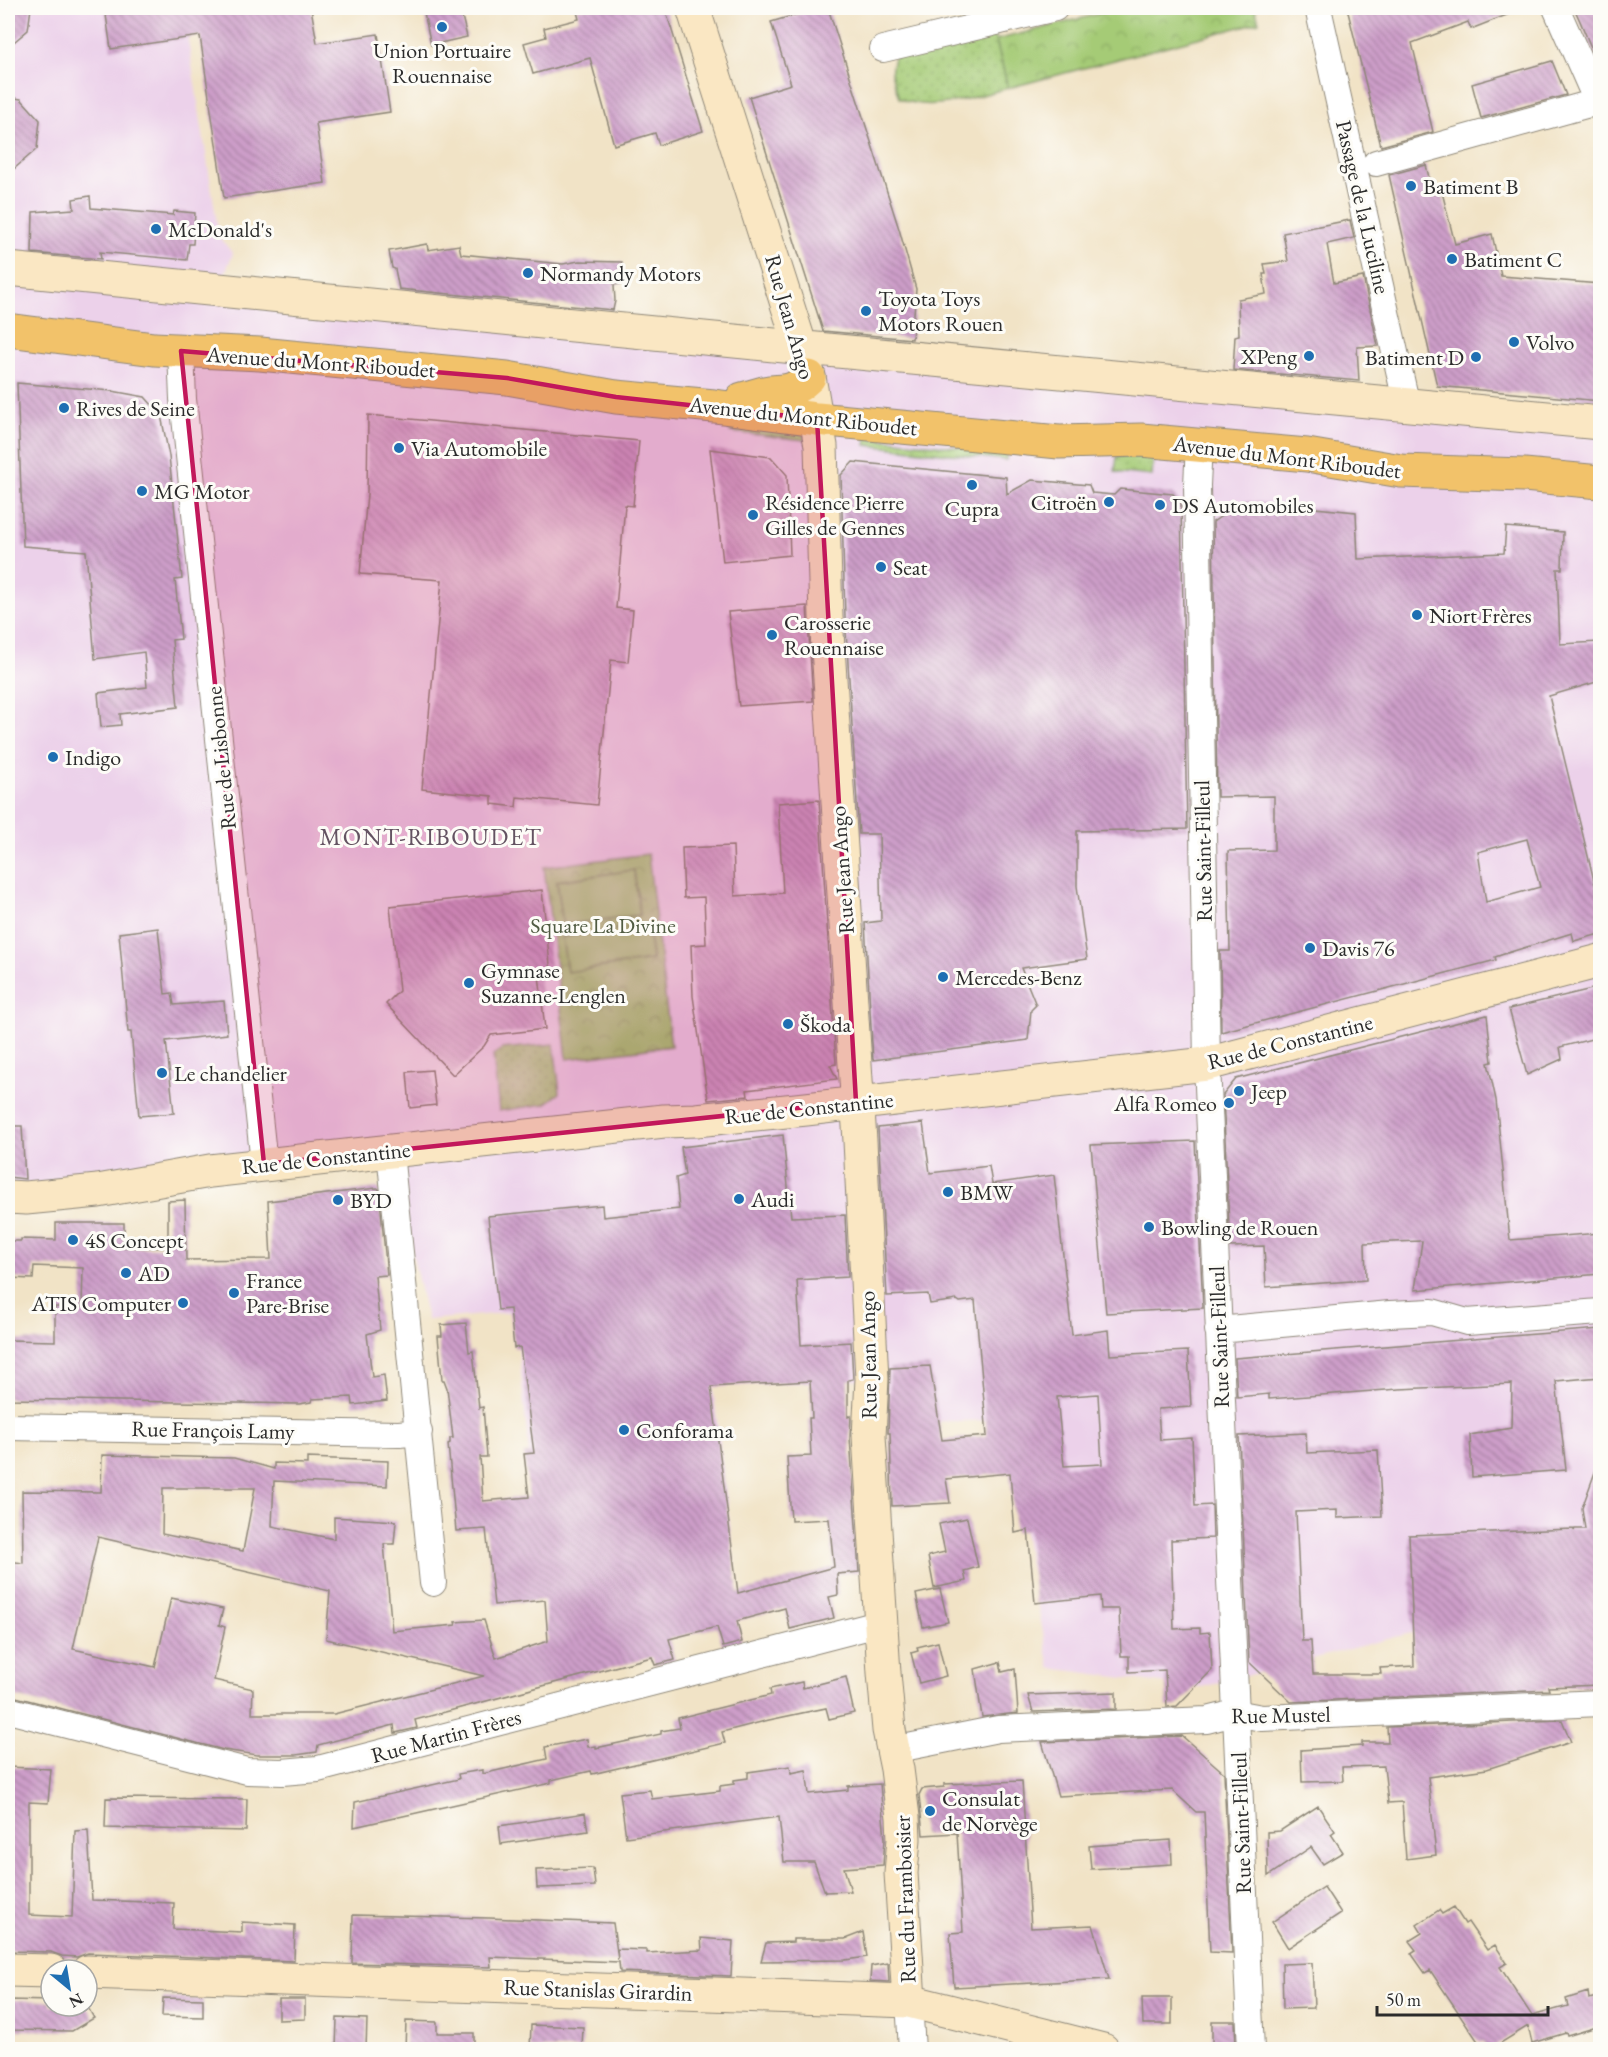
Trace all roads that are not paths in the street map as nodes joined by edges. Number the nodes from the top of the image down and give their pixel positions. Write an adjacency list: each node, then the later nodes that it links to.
1 (693, 8): 12 (street, Rue Jean Ango)
2 (1055, 8): 5 (street)
3 (1318, 8): 14 (street, Passage de la Luciline)
4 (1556, 8): 7 (street)
5 (1016, 12): 6 (street)
6 (883, 50)
7 (1600, 104): 8 (street)
8 (1377, 163)
9 (8, 269): 12 (street)
10 (8, 330): 11 (main road, Avenue du Mont Riboudet)
11 (181, 351): 13 (main road, Avenue du Mont Riboudet); 23 (street, Rue de Lisbonne)
12 (805, 362): 13 (main road); 14 (street); 15 (street, Rue Jean Ango)
13 (714, 406): 15 (main road, Avenue du Mont Riboudet)
14 (1407, 406): 16 (street)
15 (817, 419): 17 (main road, Avenue du Mont Riboudet); 21 (street, Rue Jean Ango)
16 (1600, 423)
17 (1199, 444): 18 (main road, Avenue du Mont Riboudet); 20 (street, Rue Saint-Filleul)
18 (1600, 482)
19 (1600, 961): 20 (street, Rue de Constantine)
20 (1207, 1064): 21 (street, Rue de Constantine); 26 (street, Rue Saint-Filleul)
21 (856, 1102): 22 (street, Rue de Constantine); 30 (street, Rue Jean Ango)
22 (390, 1152): 23 (street, Rue de Constantine); 28 (street)
23 (264, 1164): 24 (street, Rue de Constantine)
24 (8, 1197)
25 (1600, 1312): 26 (street)
26 (1218, 1330): 33 (street, Rue Saint-Filleul)
27 (8, 1427): 28 (street, Rue François Lamy)
28 (419, 1431): 29 (street)
29 (433, 1583)
30 (882, 1623): 32 (street, Rue Martin Frères); 34 (street, Rue Jean Ango)
31 (1600, 1703): 33 (street, Rue Mustel)
32 (8, 1710)
33 (1235, 1713): 34 (street, Rue Mustel); 41 (street, Rue Saint-Filleul)
34 (893, 1750): 38 (street, Rue du Framboisier)
35 (8, 1970): 36 (street)
36 (39, 1971)
37 (99, 1972): 38 (street, Rue Stanislas Girardin)
38 (909, 2001): 39 (street, Rue du Framboisier); 40 (street, Rue Stanislas Girardin)
39 (912, 2049)
40 (1103, 2049)
41 (1251, 2049)

